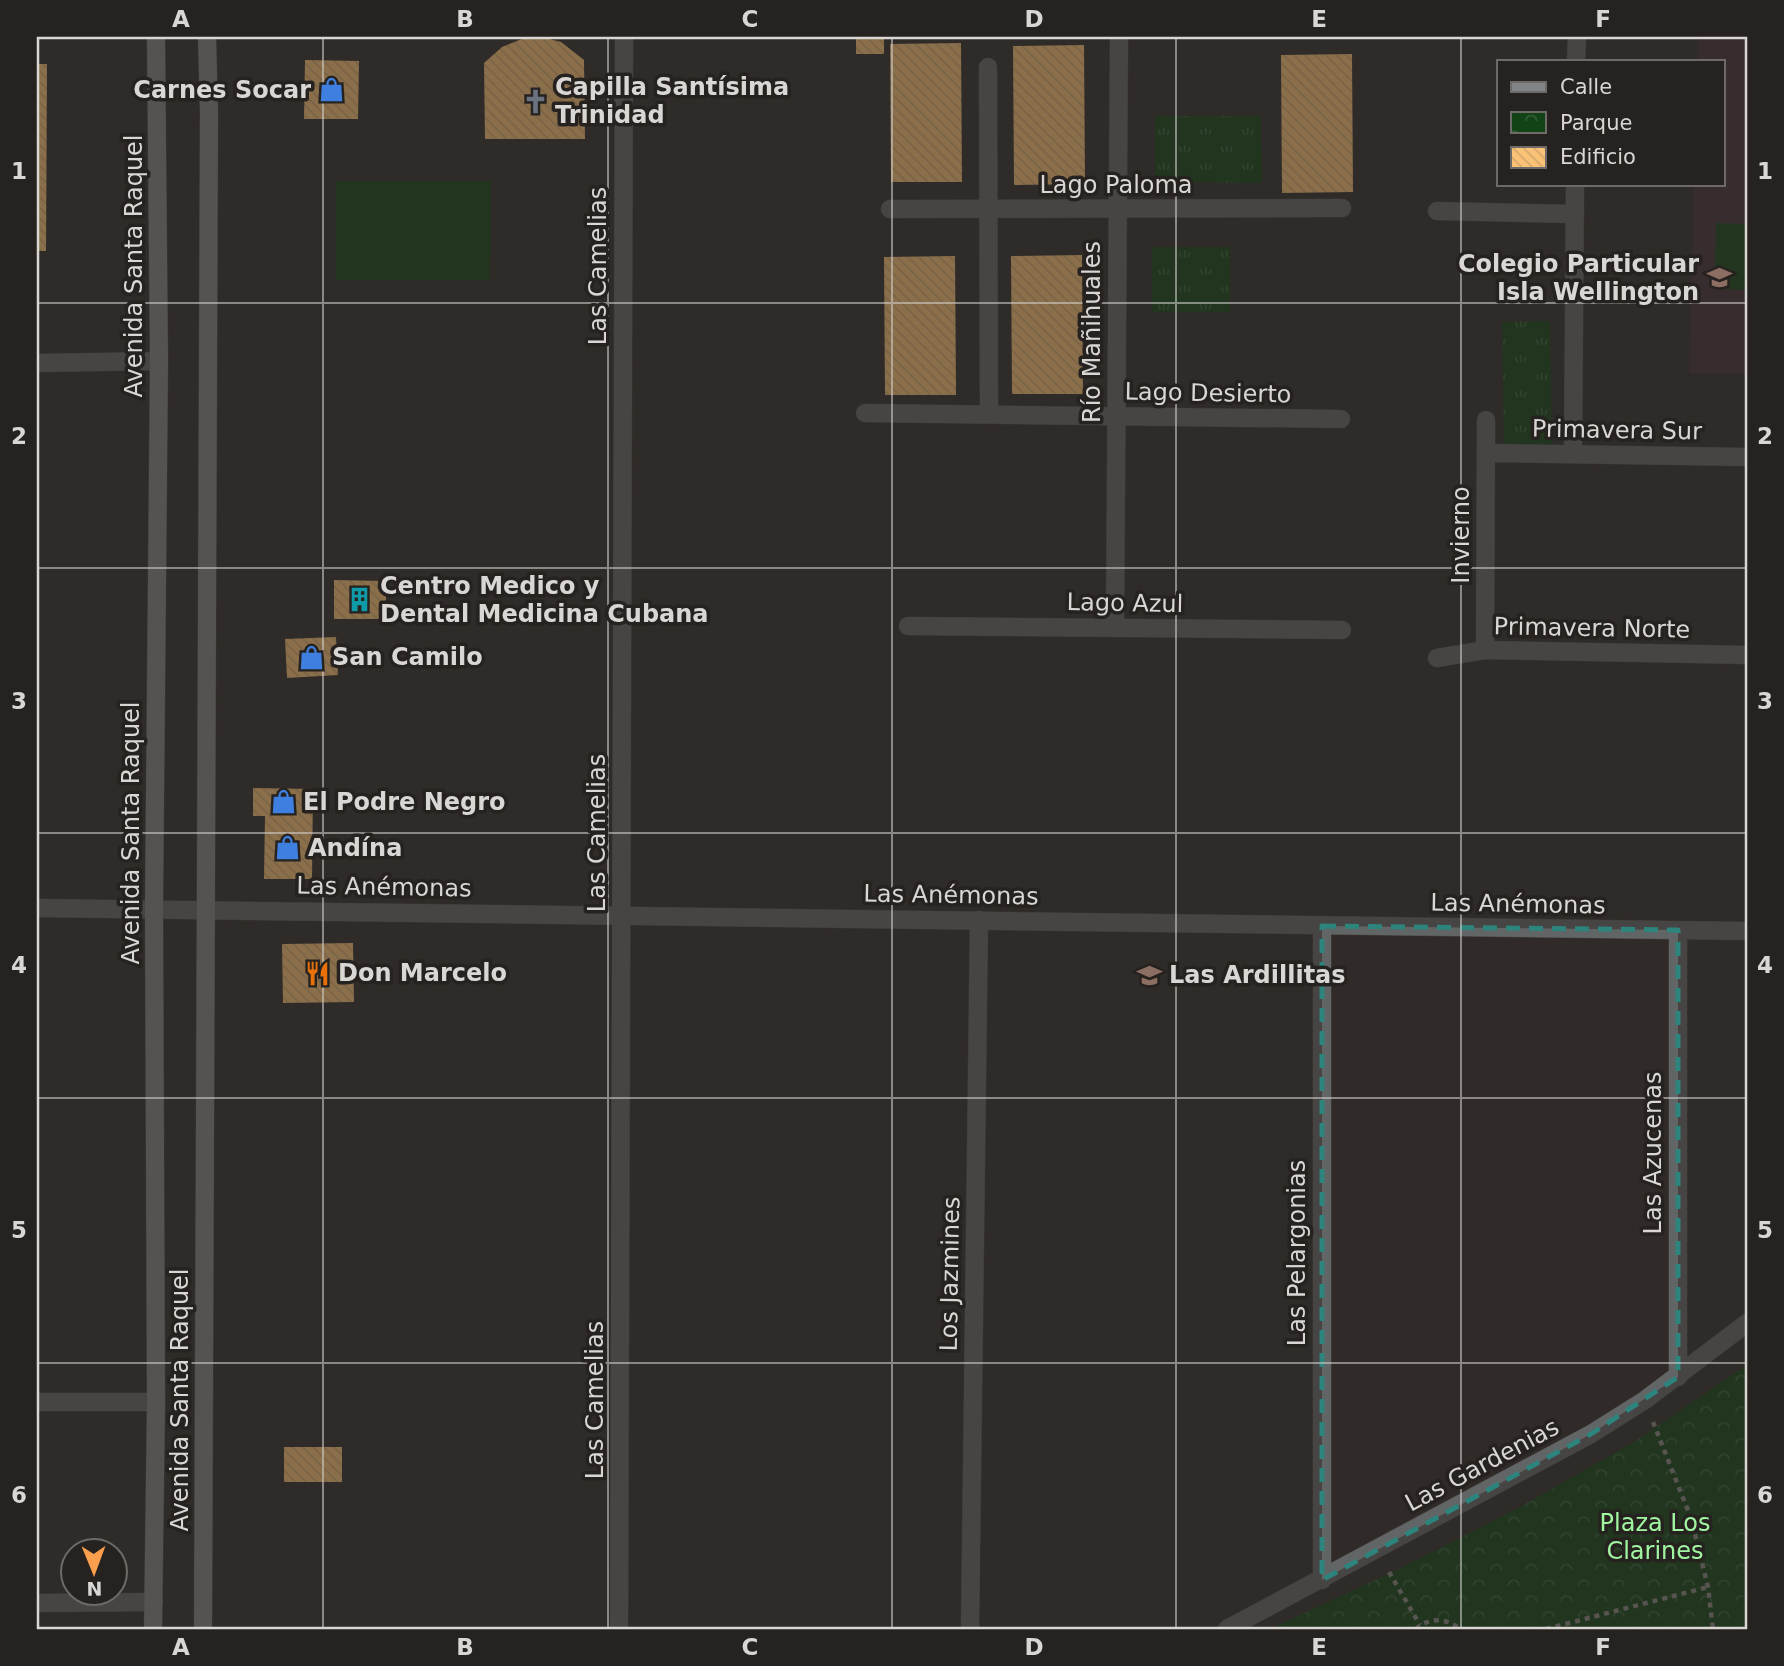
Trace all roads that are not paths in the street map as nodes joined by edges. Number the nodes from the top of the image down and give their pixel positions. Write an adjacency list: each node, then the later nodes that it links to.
1 (156, 37): 15 (main road, Avenida Santa Raquel)
2 (207, 37): 33 (main road, Avenida Santa Raquel)
3 (624, 37): 34 (street, Las Camelias)
4 (1119, 37): 12 (street, Río Mañihuales)
5 (1577, 37): 6 (street)
6 (1576, 60)
7 (988, 67): 11 (street)
8 (1575, 186): 14 (street)
9 (1342, 208): 12 (street, Lago Paloma)
10 (890, 209): 11 (street, Lago Paloma)
11 (989, 209): 12 (street, Lago Paloma); 18 (street)
12 (1118, 209): 19 (street, Río Mañihuales)
13 (1437, 211): 14 (street)
14 (1575, 214): 23 (street)
15 (159, 361): 16 (street); 32 (main road, Avenida Santa Raquel)
16 (37, 363)
17 (865, 413): 18 (street, Lago Desierto)
18 (989, 414): 19 (street, Lago Desierto)
19 (1116, 416): 20 (street, Lago Desierto); 26 (street, Río Mañihuales)
20 (1340, 419)
21 (1486, 420): 22 (street, Invierno)
22 (1486, 453): 23 (street, Primavera Sur); 28 (street, Invierno)
23 (1573, 454): 24 (street, Primavera Sur)
24 (1747, 457)
25 (908, 626): 26 (street, Lago Azul)
26 (1115, 628): 27 (street, Lago Azul)
27 (1342, 630)
28 (1485, 650): 29 (street, Primavera Norte); 30 (street, Primavera Norte)
29 (1747, 654)
30 (1437, 657)
31 (37, 908): 32 (street, Las Anémonas)
32 (154, 908): 33 (street, Las Anémonas); 42 (main road, Avenida Santa Raquel)
33 (206, 909): 34 (street, Las Anémonas); 47 (main road, Avenida Santa Raquel)
34 (621, 915): 35 (street, Las Anémonas); 48 (street, Las Camelias)
35 (979, 920): 36 (street, Las Anémonas); 49 (street, Los Jazmines)
36 (1322, 926): 37 (street, Las Anémonas); 43 (street, Las Pelargonias)
37 (1678, 930): 38 (street, Las Anémonas); 40 (street, Las Azucenas)
38 (1747, 931)
39 (1747, 1324): 40 (street, Las Gardenias)
40 (1678, 1377): 43 (street, Las Gardenias)
41 (37, 1402): 42 (street)
42 (156, 1402): 44 (main road, Avenida Santa Raquel)
43 (1322, 1580): 50 (street, Las Gardenias)
44 (154, 1602): 45 (street); 46 (main road, Avenida Santa Raquel)
45 (37, 1603)
46 (153, 1629)
47 (203, 1629)
48 (618, 1629)
49 (970, 1629)
50 (1227, 1629)

